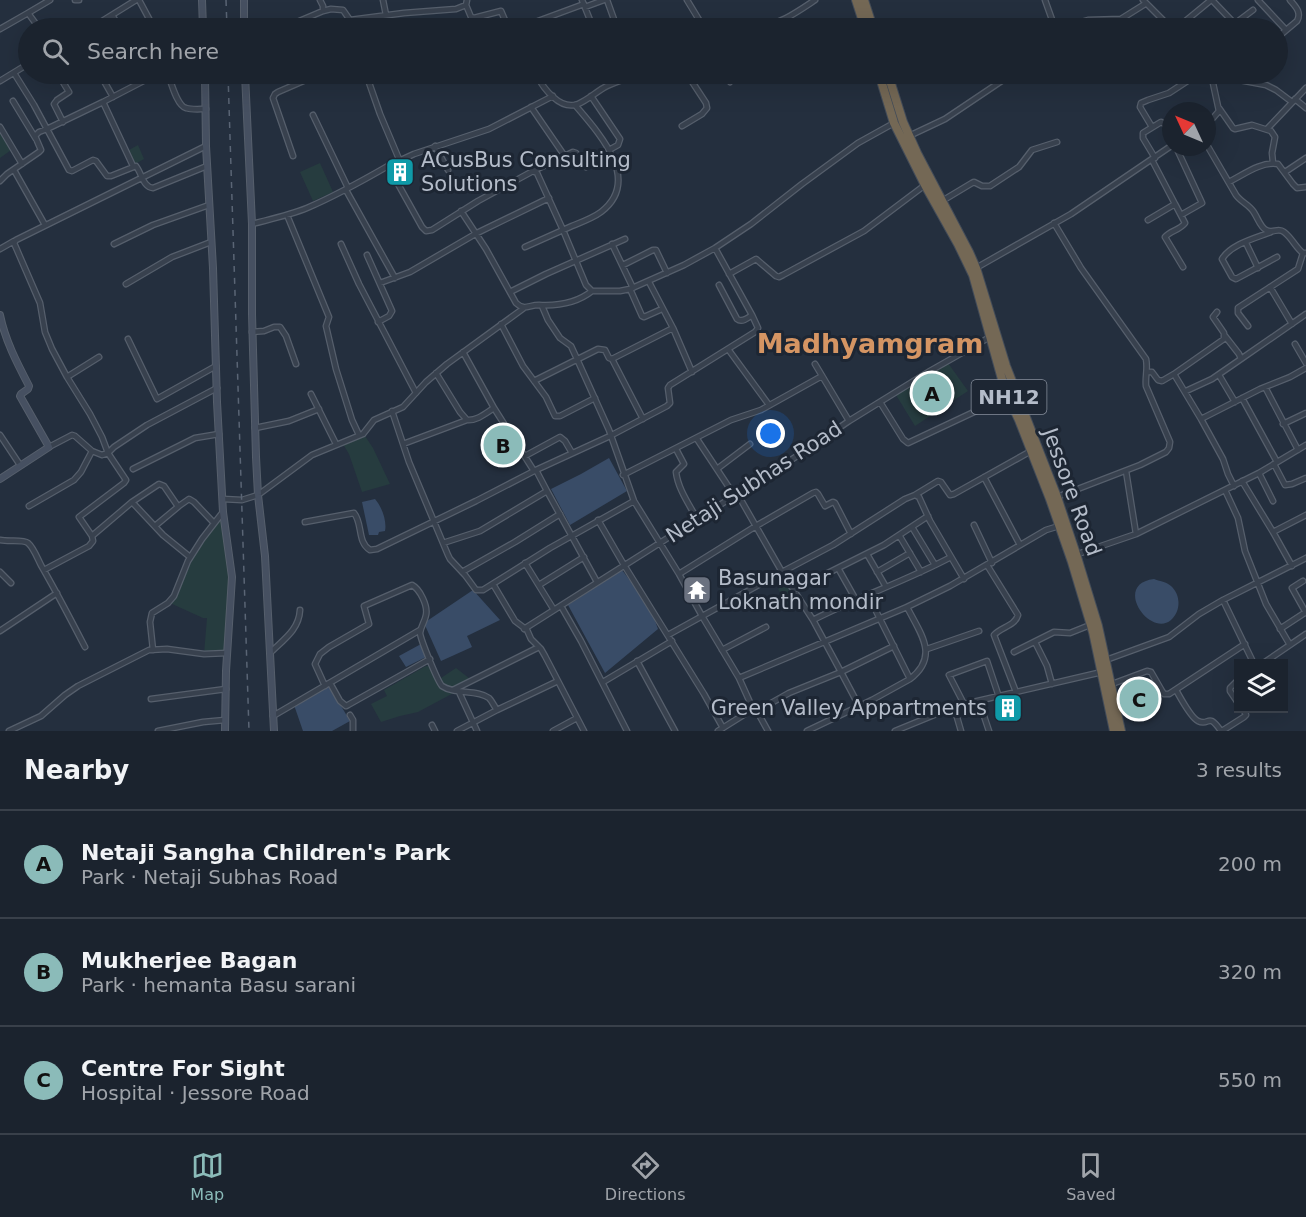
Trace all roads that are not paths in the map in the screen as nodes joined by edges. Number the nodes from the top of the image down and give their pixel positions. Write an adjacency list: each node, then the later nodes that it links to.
1 (37, 0): 20 (street)
2 (50, 0): 20 (street)
3 (138, 0): 24 (street); 30 (street)
4 (202, 0): 31 (street)
5 (244, 0): 32 (street)
6 (320, 0): 22 (street)
7 (383, 0): 25 (street)
8 (606, 0): 19 (street); 40 (street)
9 (687, 0): 41 (street)
10 (815, 0): 42 (street)
11 (856, 0): 43 (highway)
12 (864, 0): 44 (highway)
13 (1045, 0): 45 (street)
14 (1211, 0): 48 (street); 49 (street)
15 (1258, 0): 51 (street)
16 (1290, 0): 53 (street)
17 (467, 2): 25 (street); 36 (street)
18 (1144, 2): 46 (street); 47 (street)
19 (584, 4): 39 (street)
20 (40, 6): 23 (street)
21 (1253, 9): 50 (street)
22 (323, 11): 33 (street); 34 (street)
23 (28, 13): 26 (street); 27 (street)
24 (112, 15): 28 (street); 29 (street)
25 (386, 15): 35 (street)
26 (20, 18)
27 (32, 18)
28 (107, 18)
29 (114, 18)
30 (148, 18)
31 (203, 18)
32 (244, 18)
33 (306, 18)
34 (349, 18)
35 (364, 18)
36 (474, 18)
37 (474, 18): 38 (street)
38 (504, 18)
39 (546, 18)
40 (613, 18)
41 (698, 18)
42 (787, 18)
43 (862, 18)
44 (870, 18)
45 (1051, 18)
46 (1125, 18)
47 (1161, 18)
48 (1189, 18)
49 (1228, 18)
50 (1242, 18)
51 (1275, 18)
52 (18, 19): 54 (street)
53 (1288, 28)
54 (0, 30)
55 (18, 70): 56 (street)
56 (14, 73): 57 (street); 58 (street)
57 (18, 79)
58 (0, 81)
59 (21, 84): 97 (street)
60 (64, 84): 91 (street)
61 (106, 84): 80 (street)
62 (134, 84): 80 (street)
63 (172, 84): 88 (street)
64 (205, 84): 88 (street)
65 (245, 84): 138 (street)
66 (296, 84): 107 (street)
67 (370, 84): 111 (street)
68 (542, 84): 78 (street)
69 (611, 84): 79 (street)
70 (694, 84): 94 (street)
71 (882, 84): 93 (highway, NH12)
72 (891, 84): 99 (highway, Jessore Road / NH12)
73 (997, 84): 99 (street)
74 (1183, 84): 96 (street)
75 (1213, 84): 86 (street)
76 (1262, 84): 82 (street)
77 (1306, 88): 82 (street)
78 (553, 96): 84 (street); 85 (street)
79 (591, 96): 84 (street); 104 (street)
80 (113, 97): 83 (street)
81 (14, 101): 100 (street)
82 (1294, 101): 87 (street); 98 (street)
83 (103, 102): 91 (street); 115 (street)
84 (575, 105): 104 (street)
85 (531, 106): 103 (street); 106 (street)
86 (1219, 108): 90 (street); 98 (street)
87 (1306, 108)
88 (206, 109): 102 (street)
89 (313, 115): 128 (street)
90 (1216, 115)
91 (63, 122): 97 (street)
92 (1162, 122): 96 (street)
93 (894, 123): 126 (highway, NH12); 152 (street)
94 (682, 126)
95 (0, 127): 114 (street)
96 (1152, 127): 112 (street)
97 (47, 129): 100 (street); 115 (street)
98 (1267, 129): 113 (street)
99 (909, 136): 130 (highway, Jessore Road / NH12)
100 (36, 139): 114 (street)
101 (1057, 141): 130 (street)
102 (206, 146): 116 (street); 123 (street)
103 (435, 146): 111 (street); 120 (street)
104 (609, 150): 140 (street)
105 (1162, 153): 112 (street)
106 (564, 155): 118 (street); 121 (street)
107 (293, 156)
108 (1180, 156): 135 (street)
109 (1214, 156): 125 (street)
110 (1306, 158): 122 (street)
111 (399, 159): 117 (street)
112 (1154, 159): 131 (street); 137 (street)
113 (1272, 163): 122 (street); 125 (street)
114 (22, 164): 119 (street)
115 (133, 166): 123 (street)
116 (207, 166): 123 (street); 132 (street)
117 (388, 166): 128 (street); 133 (street)
118 (586, 167)
119 (14, 170): 124 (street); 139 (street)
120 (448, 170)
121 (533, 171): 129 (street); 133 (street)
122 (1285, 172): 127 (street)
123 (143, 177): 139 (street)
124 (0, 181)
125 (1229, 182): 141 (street)
126 (925, 184): 162 (street); 186 (highway, NH12)
127 (1306, 187)
128 (347, 189): 134 (street); 163 (street)
129 (549, 198): 140 (street); 142 (street)
130 (942, 201): 158 (highway, Jessore Road / NH12)
131 (1175, 204): 135 (street); 136 (street)
132 (209, 205): 145 (street); 147 (street)
133 (461, 211): 142 (street)
134 (287, 215): 138 (street); 231 (street)
135 (1181, 215): 159 (street)
136 (1148, 220)
137 (1054, 223): 158 (street); 201 (street)
138 (252, 224): 184 (street)
139 (45, 225): 144 (street)
140 (563, 230): 150 (street); 156 (street)
141 (1271, 232): 146 (street); 153 (street)
142 (477, 234): 163 (street); 171 (street)
143 (625, 239): 149 (street)
144 (14, 241): 151 (street); 206 (street)
145 (211, 242): 166 (street); 198 (street)
146 (1246, 243): 160 (street); 160 (street)
147 (114, 244)
148 (341, 244): 179 (street)
149 (612, 244): 156 (street); 157 (street)
150 (525, 247)
151 (0, 248)
152 (715, 248): 161 (street); 162 (street)
153 (1305, 253): 168 (street)
154 (367, 255): 165 (street)
155 (1277, 257): 160 (street)
156 (575, 262): 170 (street); 171 (street)
157 (623, 265): 161 (street); 169 (street)
158 (976, 267): 264 (highway, Jessore Road / NH12)
159 (1183, 267)
160 (1258, 268)
161 (668, 273): 164 (street)
162 (729, 274): 178 (street)
163 (395, 278): 165 (street)
164 (649, 282): 169 (street); 174 (street)
165 (380, 283): 179 (street)
166 (126, 284)
167 (719, 285): 178 (street)
168 (1270, 287): 181 (street); 182 (street)
169 (631, 289): 170 (street); 174 (street)
170 (592, 291): 172 (street)
171 (510, 292): 173 (street)
172 (542, 306): 173 (street); 192 (street)
173 (524, 308): 180 (street)
174 (662, 309): 183 (street)
175 (1217, 312): 185 (street)
176 (1306, 314): 181 (street)
177 (0, 315): 238 (street)
178 (753, 315): 189 (street)
179 (378, 322): 211 (street)
180 (501, 324): 190 (street); 207 (street)
181 (1292, 324): 194 (street)
182 (1248, 326)
183 (673, 328): 193 (street); 200 (street)
184 (252, 332): 196 (street); 228 (street)
185 (1225, 336): 194 (street); 203 (street)
186 (990, 337): 213 (highway, NH12); 216 (street, Netaji Subhas Road)
187 (128, 339): 198 (street)
188 (1295, 344): 195 (street)
189 (728, 349): 200 (street); 218 (street)
190 (463, 352): 202 (street); 219 (street)
191 (99, 357): 206 (street)
192 (577, 359): 193 (street); 207 (street); 214 (street)
193 (612, 359): 224 (street)
194 (1242, 359): 204 (street)
195 (1306, 363)
196 (296, 364)
197 (815, 364): 205 (street, Netaji Subhas Road)
198 (216, 366): 209 (street)
199 (1306, 368): 208 (street)
200 (692, 372): 224 (street)
201 (1147, 372): 203 (street); 251 (street)
202 (436, 373): 211 (street); 225 (street)
203 (1174, 374): 210 (street)
204 (1219, 375): 210 (street); 217 (street)
205 (822, 376): 218 (street); 226 (street, Netaji Subhas Road)
206 (67, 377): 243 (street)
207 (534, 381): 214 (street)
208 (1265, 387): 215 (street); 227 (street)
209 (217, 388): 229 (street); 243 (street)
210 (1186, 391): 223 (street)
211 (416, 393): 221 (street)
212 (311, 394): 220 (street)
213 (1008, 396): 216 (street); 242 (highway, NH12)
214 (595, 398): 232 (street)
215 (1242, 398): 217 (street); 246 (street)
216 (880, 402): 226 (street, Netaji Subhas Road)
217 (1235, 402): 223 (street)
218 (769, 405): 233 (street)
219 (494, 408): 225 (street); 245 (street)
220 (319, 410): 228 (street); 234 (street)
221 (392, 411): 231 (street); 235 (street)
222 (1306, 413): 227 (street)
223 (1201, 418): 258 (street)
224 (643, 419): 232 (street)
225 (467, 420): 235 (street)
226 (849, 421): 261 (street, Netaji Subhas Road)
227 (1283, 424): 241 (street)
228 (255, 428): 262 (street)
229 (219, 434): 248 (street); 265 (street)
230 (0, 435): 247 (street)
231 (359, 435): 234 (street)
232 (610, 436): 244 (street); 253 (street)
233 (697, 439): 239 (street); 249 (street)
234 (336, 444): 262 (street)
235 (403, 444): 277 (street)
236 (750, 444): 249 (street)
237 (1306, 445): 241 (street)
238 (49, 447): 240 (street); 247 (street)
239 (676, 449): 253 (street); 275 (street)
240 (92, 450): 243 (street); 269 (street)
241 (1298, 450): 246 (street)
242 (1031, 451): 254 (street); 284 (highway, NH12)
243 (108, 453): 289 (street)
244 (572, 453): 245 (street); 250 (street)
245 (525, 456): 250 (street)
246 (1275, 463): 252 (street); 255 (street)
247 (20, 465): 256 (street)
248 (134, 469)
249 (717, 469): 261 (street)
250 (535, 470): 260 (street); 277 (street)
251 (1126, 471): 264 (street); 287 (street)
252 (1259, 473): 257 (street); 267 (street)
253 (624, 475): 266 (street)
254 (984, 477): 263 (street); 294 (street)
255 (1306, 478)
256 (0, 479)
257 (1242, 481): 258 (street); 285 (street)
258 (1234, 486): 259 (street)
259 (1225, 490): 287 (street); 320 (street)
260 (547, 491): 272 (street); 292 (street)
261 (736, 494): 275 (street, Netaji Subhas Road); 282 (street)
262 (258, 495): 265 (street); 358 (street)
263 (915, 495): 274 (street); 286 (street)
264 (1057, 497): 297 (highway, Jessore Road / NH12)
265 (223, 499): 271 (street)
266 (634, 501): 276 (street); 293 (street)
267 (1273, 501)
268 (132, 502): 270 (street); 281 (street); 289 (street)
269 (28, 506)
270 (179, 506): 279 (street); 281 (street)
271 (222, 513): 279 (street); 356 (street)
272 (560, 514): 288 (street); 310 (street)
273 (1306, 515): 285 (street)
274 (928, 516): 283 (street); 298 (street)
275 (698, 519): 293 (street, Netaji Subhas Road)
276 (598, 520): 288 (street); 304 (street)
277 (434, 521): 278 (street); 292 (street)
278 (305, 522)
279 (214, 523): 299 (street)
280 (974, 525): 303 (street)
281 (155, 526): 299 (street)
282 (756, 526): 286 (street); 311 (street); 314 (street)
283 (912, 526): 290 (street); 305 (street)
284 (1059, 526): 294 (street); 297 (highway, NH12)
285 (1273, 532): 306 (street)
286 (851, 534): 311 (street)
287 (1136, 534): 297 (street)
288 (572, 535): 300 (street); 302 (street)
289 (92, 536): 308 (street)
290 (899, 536): 295 (street); 296 (street)
291 (0, 540): 308 (street)
292 (442, 543): 310 (street)
293 (659, 543): 304 (street, Netaji Subhas Road); 314 (street)
294 (1020, 545): 303 (street)
295 (910, 553): 312 (street); 313 (street)
296 (867, 554): 307 (street); 312 (street)
297 (1073, 555): 336 (highway, NH12); 362 (highway, Jessore Road / NH12)
298 (951, 556): 305 (street); 315 (street)
299 (190, 557): 354 (street)
300 (584, 557): 317 (street); 321 (street)
301 (1306, 558): 306 (street)
302 (525, 564): 319 (street); 321 (street)
303 (989, 564): 315 (street); 378 (street)
304 (624, 565): 317 (street, Netaji Subhas Road); 344 (street)
305 (934, 565): 313 (street)
306 (1292, 566): 320 (street)
307 (838, 568): 323 (street); 326 (street)
308 (44, 570): 324 (street)
309 (0, 572): 318 (street)
310 (462, 572): 319 (street)
311 (782, 572): 323 (street); 333 (street)
312 (877, 572): 322 (street)
313 (921, 572): 322 (street)
314 (679, 574): 333 (street)
315 (964, 579): 329 (street)
316 (1303, 581): 332 (street)
317 (597, 582): 328 (street, Netaji Subhas Road)
318 (11, 583)
319 (493, 584): 338 (street)
320 (1258, 584): 327 (street); 339 (street)
321 (539, 585): 331 (street)
322 (886, 587): 325 (street)
323 (794, 590): 335 (street)
324 (57, 593): 341 (street); 351 (street)
325 (868, 595): 326 (street); 334 (street)
326 (856, 600): 335 (street)
327 (1223, 600): 348 (street); 362 (street)
328 (561, 606): 331 (street, Netaji Subhas Road); 369 (street)
329 (907, 607): 334 (street); 353 (street)
330 (300, 610): 358 (street)
331 (555, 610): 338 (street, Netaji Subhas Road)
332 (1306, 613): 339 (street)
333 (702, 616): 344 (street); 355 (street)
334 (880, 618): 346 (street); 350 (street)
335 (813, 620): 346 (street)
336 (1090, 624): 347 (street); 365 (highway, NH12)
337 (766, 627): 355 (street)
338 (524, 628): 352 (street)
339 (1280, 628): 349 (street)
340 (420, 630): 359 (street); 370 (street); 370 (street)
341 (0, 631)
342 (979, 631): 353 (street)
343 (1306, 634): 349 (street)
344 (668, 635): 345 (street)
345 (672, 641): 363 (street); 395 (street)
346 (824, 641): 364 (street); 366 (street)
347 (1035, 642): 357 (street); 371 (street)
348 (1245, 644): 360 (street); 376 (street)
349 (1290, 645): 361 (street)
350 (894, 646): 364 (street); 367 (street)
351 (85, 647)
352 (539, 647): 368 (street); 375 (street)
353 (927, 649): 367 (street)
354 (153, 650): 356 (street); 397 (street)
355 (722, 650): 366 (street)
356 (227, 652): 374 (street)
357 (1014, 652)
358 (270, 653): 390 (street)
359 (430, 659): 370 (street); 375 (street)
360 (1252, 659)
361 (1268, 659)
362 (1106, 660): 372 (highway, Jessore Road / NH12)
363 (637, 662): 369 (street); 408 (street)
364 (841, 672): 384 (street); 387 (street)
365 (1102, 672): 371 (street); 414 (highway, NH12)
366 (739, 678): 387 (street)
367 (910, 679): 384 (street)
368 (558, 681): 386 (street); 391 (street)
369 (603, 682): 407 (street)
370 (327, 684): 390 (street)
371 (1052, 684): 378 (street)
372 (1112, 684): 376 (street); 415 (highway, Jessore Road / NH12)
373 (1234, 684): 379 (street)
374 (226, 689): 381 (street); 392 (street)
375 (453, 690): 377 (street)
376 (1176, 690): 416 (street)
377 (459, 692): 386 (street); 393 (street)
378 (1016, 692): 380 (street)
379 (1234, 696)
380 (999, 697): 382 (street); 383 (street)
381 (151, 699)
382 (979, 701): 383 (street); 413 (street)
383 (964, 704): 385 (street)
384 (859, 706): 396 (street)
385 (954, 707): 411 (street); 412 (street)
386 (497, 710): 393 (street)
387 (755, 710): 395 (street); 409 (street)
388 (1245, 713): 416 (street)
389 (350, 715): 401 (street)
390 (273, 716): 400 (street)
391 (577, 718): 405 (street); 406 (street)
392 (225, 720): 398 (street); 399 (street)
393 (472, 723): 403 (street); 404 (street)
394 (432, 725): 402 (street)
395 (720, 729)
396 (815, 729): 410 (street)
397 (9, 731)
398 (158, 731)
399 (225, 731)
400 (274, 731)
401 (353, 731)
402 (435, 731)
403 (458, 731)
404 (477, 731)
405 (552, 731)
406 (584, 731)
407 (627, 731)
408 (675, 731)
409 (768, 731)
410 (807, 731)
411 (894, 731)
412 (962, 731)
413 (988, 731)
414 (1114, 731)
415 (1121, 731)
416 (1222, 731)

